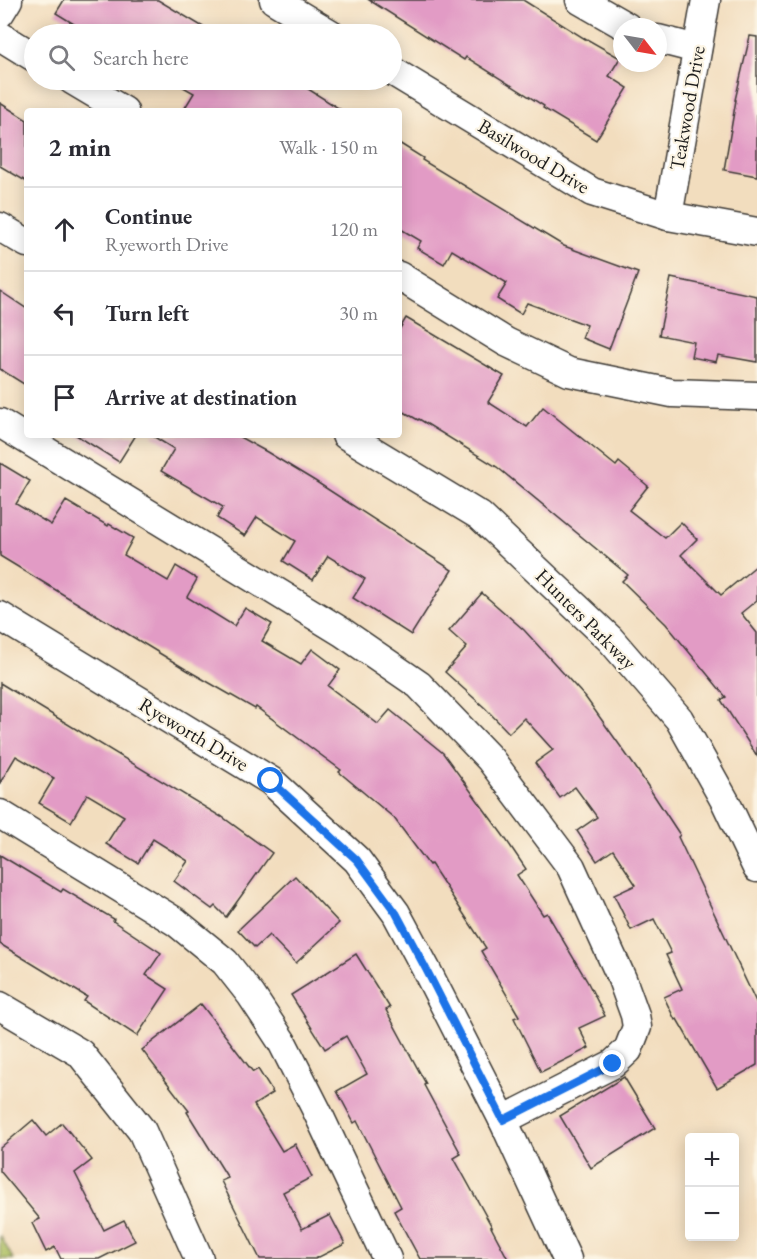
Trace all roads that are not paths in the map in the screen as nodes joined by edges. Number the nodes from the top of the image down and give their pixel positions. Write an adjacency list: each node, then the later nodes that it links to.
1 (8, 0): 5 (street)
2 (274, 0): 7 (street)
3 (580, 0): 6 (street)
4 (706, 0): 10 (street, Teakwood Drive)
5 (0, 13)
6 (613, 19)
7 (314, 24)
8 (0, 36): 11 (street)
9 (667, 41): 10 (street)
10 (697, 49): 15 (street, Teakwood Drive)
11 (24, 51)
12 (402, 77): 15 (street, Basilwood Drive)
13 (89, 90): 14 (street)
14 (119, 108)
15 (668, 216): 17 (street, Basilwood Drive)
16 (0, 227): 18 (street)
17 (757, 232)
18 (24, 241)
19 (402, 278): 20 (street)
20 (757, 396)
21 (0, 423): 22 (street)
22 (24, 438)
23 (25, 438): 29 (street)
24 (351, 438): 27 (street, Hunters Parkway)
25 (0, 616): 29 (street, Ryeworth Drive)
26 (0, 814): 31 (street)
27 (757, 868)
28 (0, 1006): 30 (street)
29 (503, 1120): 32 (street, Ryeworth Drive)
30 (199, 1259)
31 (387, 1259)
32 (567, 1259)

